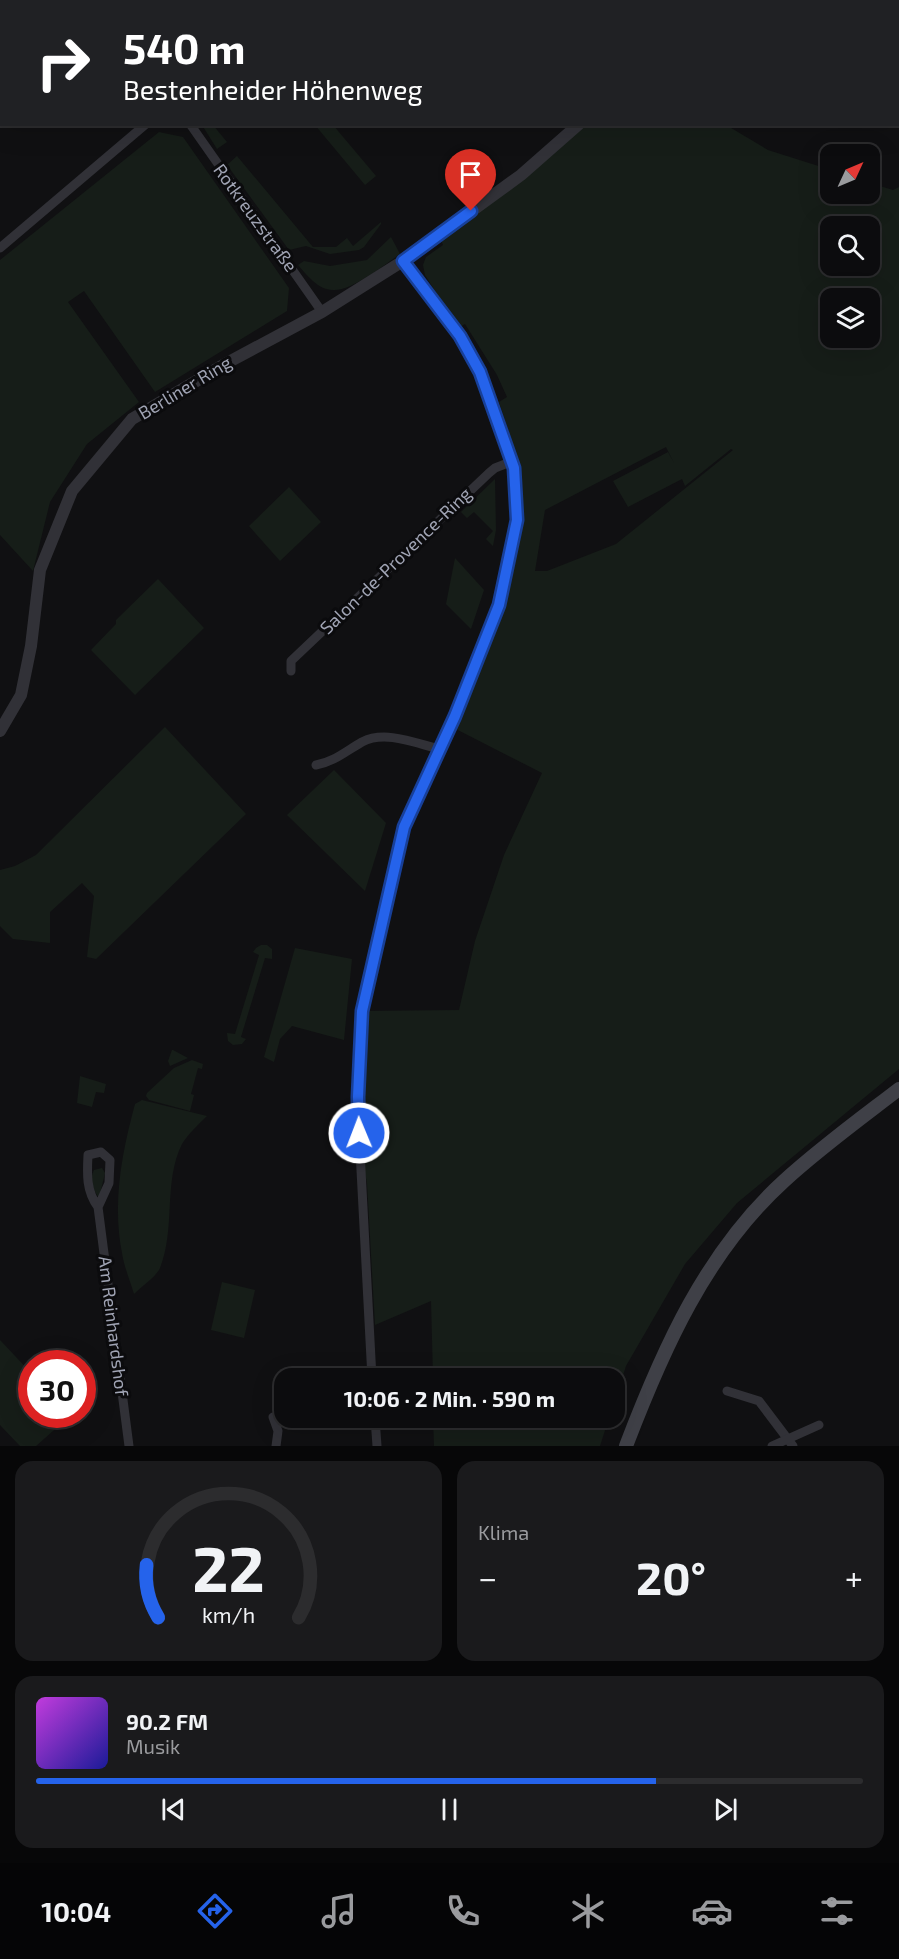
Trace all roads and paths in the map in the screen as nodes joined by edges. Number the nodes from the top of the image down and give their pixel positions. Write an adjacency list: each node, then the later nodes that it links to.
1 (144, 126): 4 (street)
2 (191, 126): 6 (street, Rotkreuzstraße)
3 (577, 126): 5 (street, Berliner Ring)
4 (0, 248)
5 (403, 261): 6 (street, Berliner Ring); 7 (street)
6 (322, 312): 9 (street, Berliner Ring)
7 (513, 461): 8 (street, Salon-de-Provence-Ring); 10 (street)
8 (291, 671)
9 (0, 731)
10 (439, 748): 11 (street); 14 (street)
11 (316, 765)
12 (899, 1089): 23 (main road)
13 (98, 1207): 13 (street, Am Reinhardshof); 20 (street, Am Reinhardshof)
14 (371, 1368)
15 (727, 1391): 19 (street)
16 (273, 1417): 21 (street)
17 (819, 1425): 19 (street)
18 (375, 1428): 22 (street)
19 (790, 1443): 24 (street)
20 (129, 1446)
21 (276, 1446)
22 (376, 1446)
23 (626, 1446)
24 (772, 1446)

